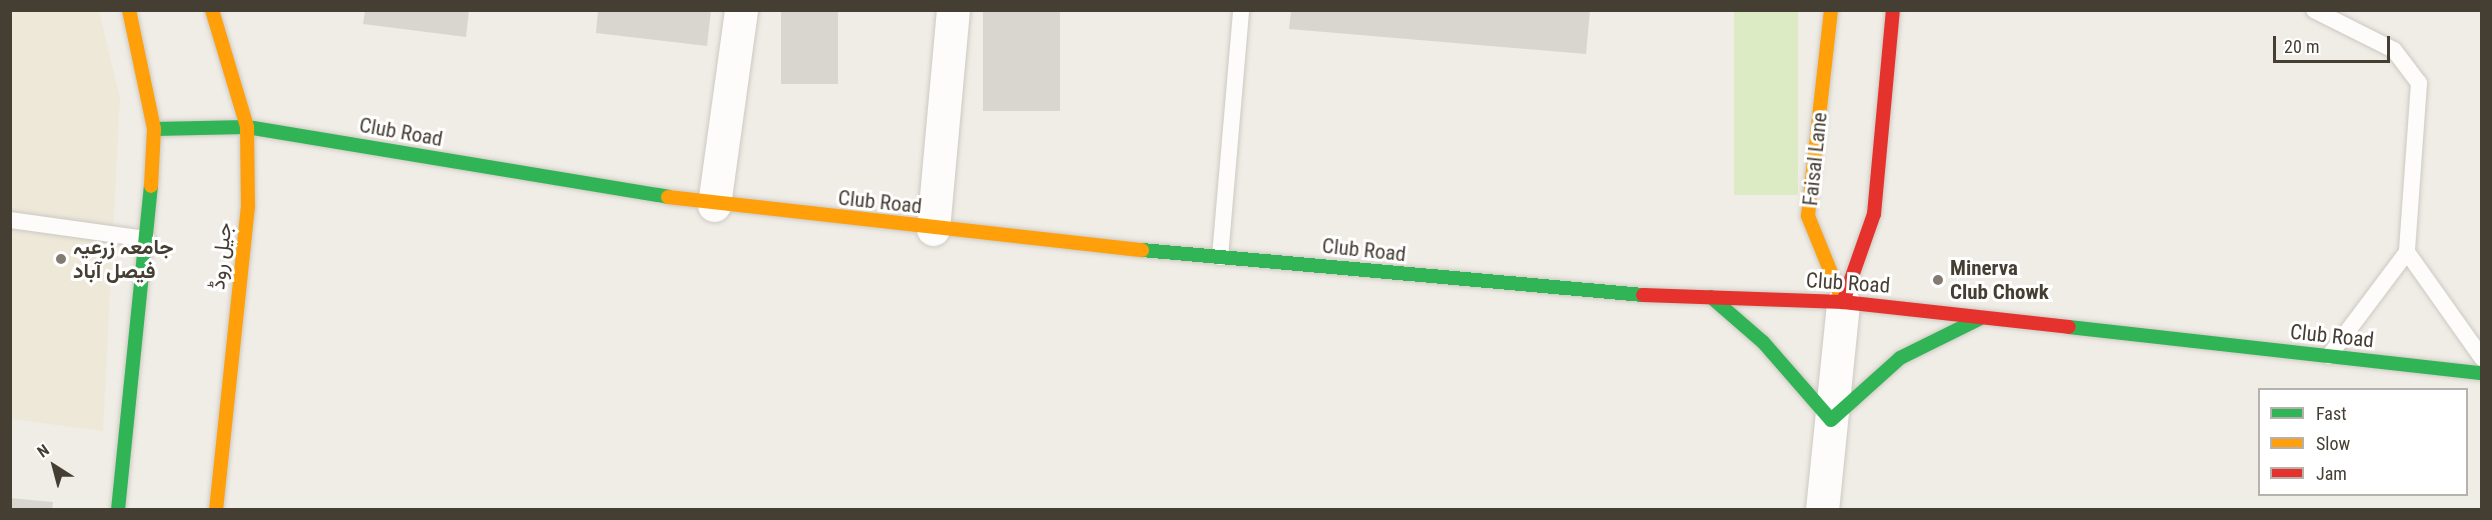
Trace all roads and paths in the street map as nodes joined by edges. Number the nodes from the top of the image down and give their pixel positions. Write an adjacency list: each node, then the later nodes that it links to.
1 (129, 10): 10 (main road)
2 (212, 10): 9 (main road, جیل روڈ)
3 (741, 10): 11 (street)
4 (953, 10): 13 (street)
5 (1241, 10): 16 (lane)
6 (1831, 10): 18 (main road, Faisal Lane)
7 (1893, 10): 18 (main road, Faisal Lane)
8 (2314, 10): 15 (lane)
9 (247, 127): 10 (main road, Club Road); 11 (main road, Club Road); 25 (main road, جیل روڈ)
10 (154, 129): 14 (main road)
11 (714, 206): 13 (main road, Club Road)
12 (10, 220): 14 (lane)
13 (933, 229): 16 (main road, Club Road)
14 (147, 240): 24 (main road)
15 (2407, 252): 20 (lane); 21 (lane)
16 (1220, 257): 17 (main road, Club Road)
17 (1711, 297): 18 (main road, Club Road); 23 (main road)
18 (1843, 302): 19 (main road, Club Road); 23 (street, Faisal Lane)
19 (1984, 318): 20 (main road, Club Road); 23 (main road)
20 (2329, 357): 22 (main road, Club Road)
21 (2481, 358)
22 (2481, 373)
23 (1831, 420): 26 (street, Faisal Lane)
24 (118, 510)
25 (216, 510)
26 (1822, 510)

